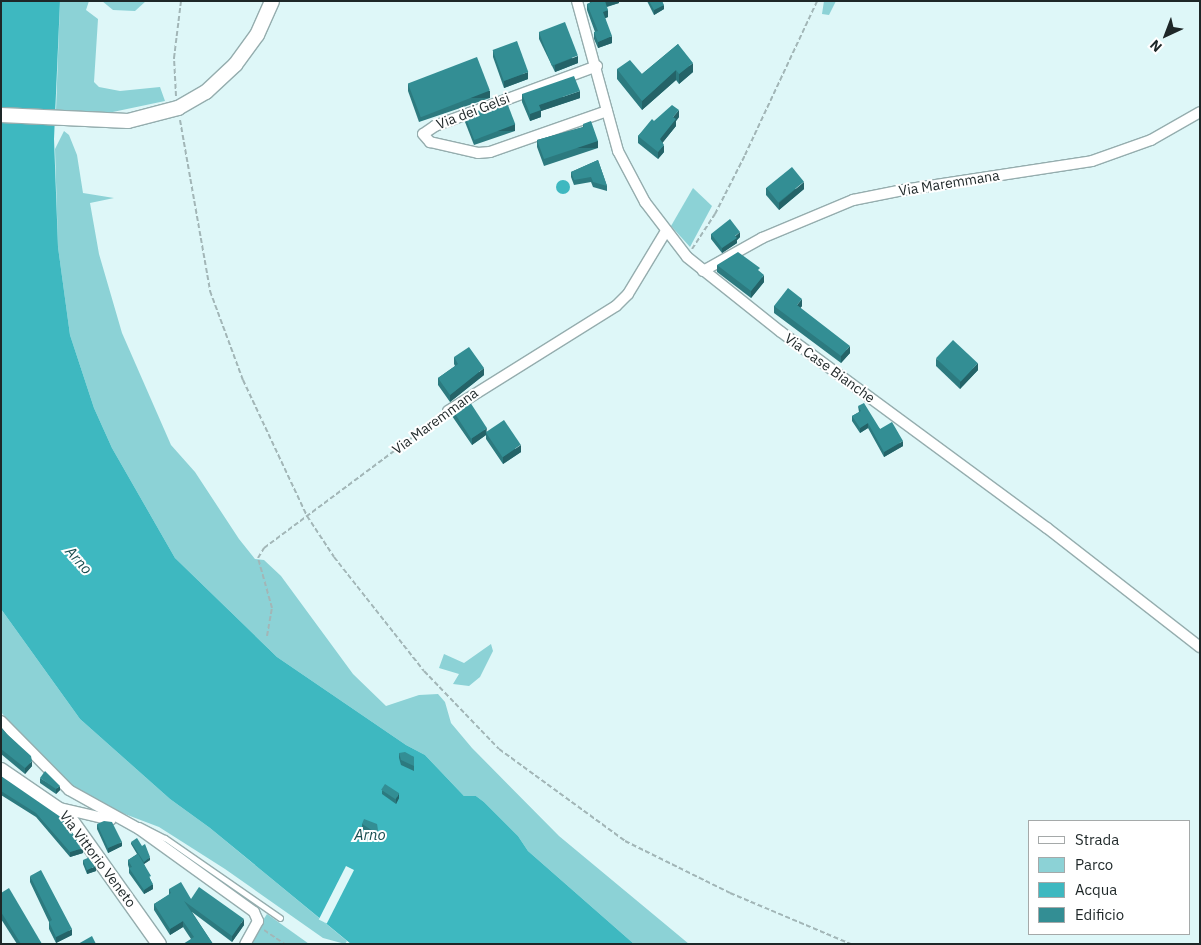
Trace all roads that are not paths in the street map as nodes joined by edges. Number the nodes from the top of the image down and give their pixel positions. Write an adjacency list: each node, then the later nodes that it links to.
1 (272, 1): 6 (main road)
2 (577, 1): 3 (street, Via Case Bianche)
3 (596, 66): 4 (street, Via Case Bianche); 4 (street, Via dei Gelsi)
4 (606, 111): 7 (street, Via Case Bianche)
5 (1200, 112): 8 (street, Via Maremmana)
6 (1, 115)
7 (666, 231): 8 (street, Via Case Bianche); 9 (street, Via Maremmana)
8 (703, 271): 10 (street, Via Case Bianche)
9 (448, 411)
10 (1200, 647)
11 (1, 721): 14 (street)
12 (1, 770): 13 (main road, Via Vittorio Veneto)
13 (60, 808): 14 (street); 16 (main road, Via Vittorio Veneto)
14 (122, 822): 15 (lane); 17 (street)
15 (280, 918)
16 (159, 944)
17 (245, 944)

